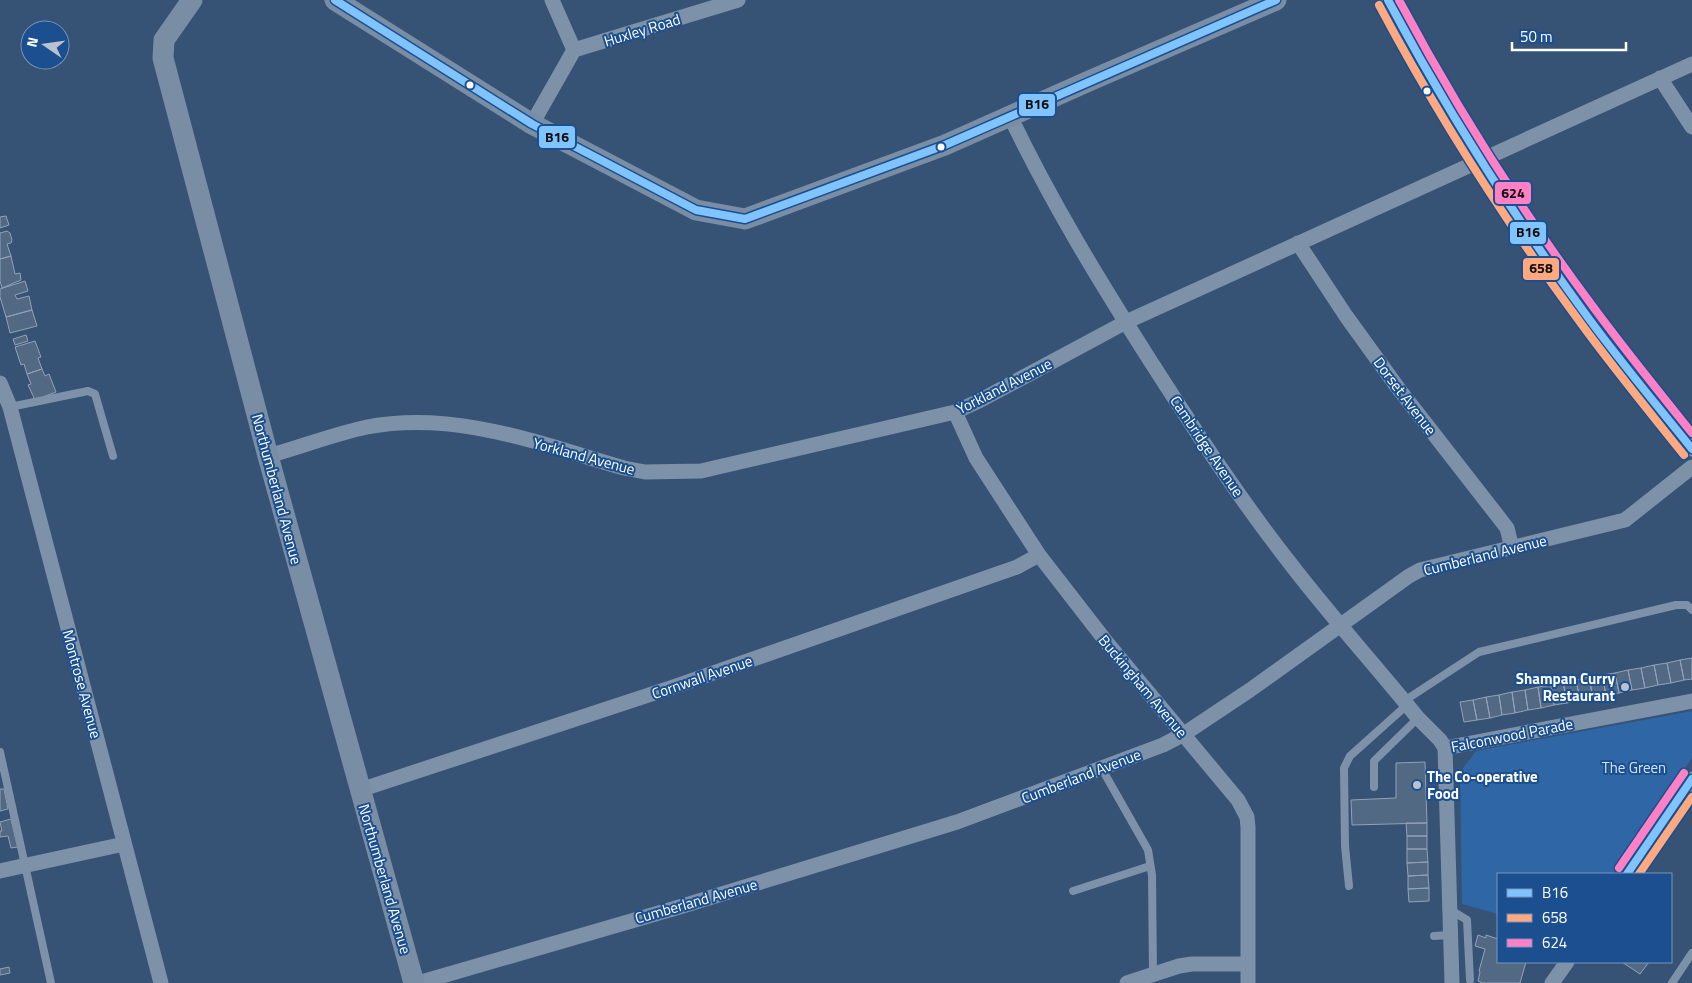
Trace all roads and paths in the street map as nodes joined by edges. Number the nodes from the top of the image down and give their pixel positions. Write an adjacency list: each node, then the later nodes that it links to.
1 (192, 0): 21 (street, Northumberland Avenue)
2 (335, 0): 11 (street)
3 (552, 0): 7 (street)
4 (738, 0): 7 (street, Huxley Road)
5 (1276, 0): 10 (street)
6 (1388, 0): 13 (street)
7 (574, 50): 11 (street)
8 (1692, 64): 9 (street, Yorkland Avenue)
9 (1660, 78): 12 (street); 13 (street, Yorkland Avenue)
10 (1010, 116): 11 (street); 15 (street, Cambridge Avenue)
11 (532, 124)
12 (1692, 127)
13 (1481, 160): 14 (street, Yorkland Avenue); 19 (street)
14 (1298, 243): 15 (street, Yorkland Avenue); 23 (street, Dorset Avenue)
15 (1126, 322): 18 (street, Yorkland Avenue); 26 (street, Cambridge Avenue)
16 (0, 387): 17 (street, Montrose Avenue)
17 (10, 407): 20 (lane); 37 (street, Montrose Avenue)
18 (955, 412): 21 (street, Yorkland Avenue); 24 (street, Buckingham Avenue)
19 (1692, 449)
20 (114, 456)
21 (268, 456): 36 (street, Northumberland Avenue)
22 (1692, 466): 23 (street, Cumberland Avenue)
23 (1512, 548): 26 (street, Cumberland Avenue)
24 (1039, 554): 30 (street, Buckingham Avenue); 36 (street, Cornwall Avenue)
25 (1692, 610): 28 (lane)
26 (1340, 625): 28 (street, Cambridge Avenue); 30 (street, Cumberland Avenue)
27 (1692, 700): 31 (street, Falconwood Parade)
28 (1406, 703): 29 (street, Cambridge Avenue); 42 (lane)
29 (1418, 718): 31 (street, Cambridge Avenue); 35 (lane)
30 (1184, 734): 33 (street, Cumberland Avenue); 49 (street, Buckingham Avenue)
31 (1445, 748): 44 (street, Falconwood Parade)
32 (0, 752): 38 (lane)
33 (1102, 769): 39 (lane); 54 (street, Cumberland Avenue)
34 (1692, 779): 41 (street)
35 (1374, 788)
36 (360, 790): 54 (street, Northumberland Avenue)
37 (124, 844): 38 (street); 53 (street, Montrose Avenue)
38 (24, 866): 40 (street); 52 (lane)
39 (1150, 866): 43 (lane); 50 (lane)
40 (0, 871)
41 (1628, 873)
42 (1349, 886)
43 (1073, 891)
44 (1449, 909): 45 (street, Falconwood Parade); 51 (lane)
45 (1450, 935): 46 (lane); 57 (street, Falconwood Parade)
46 (1434, 936)
47 (1692, 953): 59 (lane)
48 (1566, 963): 58 (street)
49 (1248, 964): 50 (street); 56 (street, Buckingham Avenue)
50 (1150, 978): 55 (street)
51 (1470, 980)
52 (50, 983)
53 (161, 983)
54 (416, 983)
55 (1127, 983)
56 (1248, 983)
57 (1452, 983)
58 (1552, 983)
59 (1672, 983)

